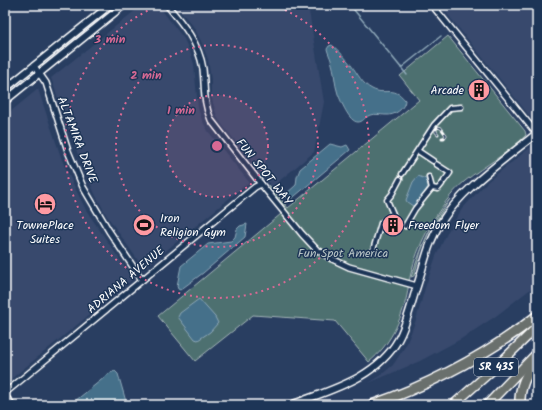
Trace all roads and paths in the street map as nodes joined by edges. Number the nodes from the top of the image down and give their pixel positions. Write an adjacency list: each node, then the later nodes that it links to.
1 (110, 5): 5 (street)
2 (124, 5): 6 (street)
3 (167, 5): 15 (street, FUN SPOT WAY)
4 (432, 5): 10 (street)
5 (34, 66): 6 (street, ALTAMIRA DRIVE); 7 (street)
6 (40, 73): 8 (street); 19 (street, ALTAMIRA DRIVE)
7 (5, 89)
8 (5, 101)
9 (461, 107): 11 (street)
10 (537, 134): 20 (street)
11 (418, 151): 12 (street); 16 (street)
12 (402, 174)
13 (429, 177): 16 (street)
14 (400, 179): 18 (street)
15 (261, 184): 19 (street, ADRIANA AVENUE); 20 (street, FUN SPOT WAY)
16 (432, 188): 17 (street)
17 (405, 226)
18 (373, 250)
19 (142, 280): 25 (street, ADRIANA AVENUE)
20 (417, 286): 28 (street)
21 (537, 316): 29 (highway)
22 (537, 328): 30 (main road, SR 435)
23 (537, 353): 31 (main road, SR 435)
24 (537, 360): 32 (highway)
25 (5, 393)
26 (5, 397): 27 (street)
27 (12, 405)
28 (291, 405)
29 (372, 405)
30 (453, 405)
31 (487, 405)
32 (520, 405)

